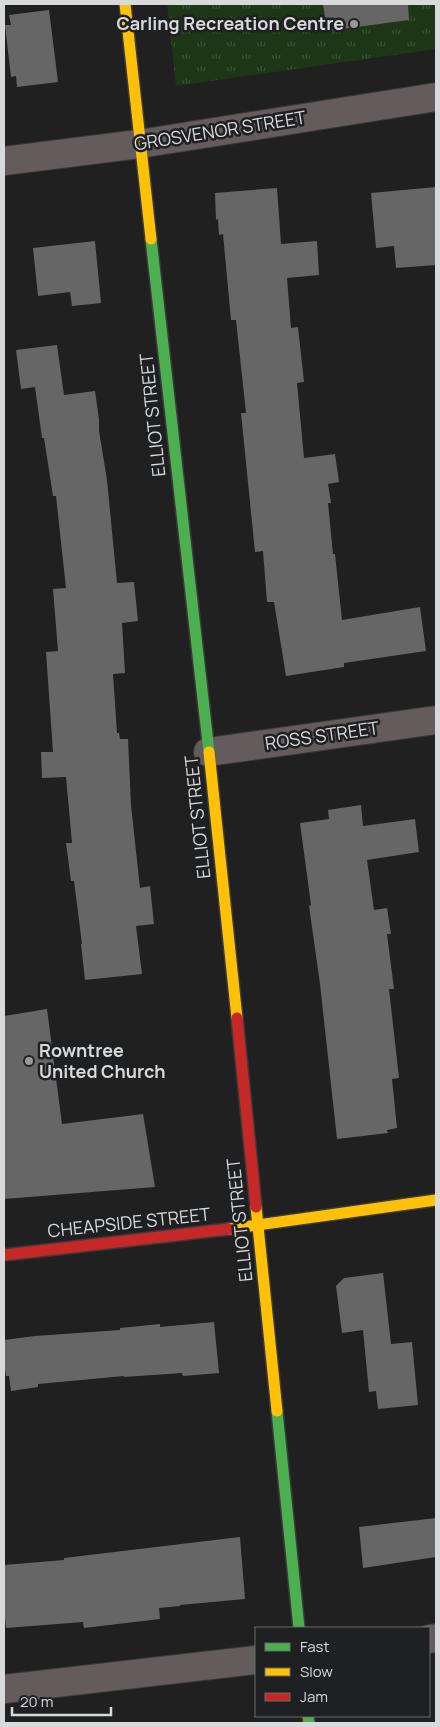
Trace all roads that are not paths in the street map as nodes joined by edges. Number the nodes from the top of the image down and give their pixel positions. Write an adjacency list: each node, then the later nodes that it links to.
1 (125, 4): 3 (street, ELLIOT STREET)
2 (436, 97): 3 (street, GROSVENOR STREET)
3 (140, 144): 4 (street, GROSVENOR STREET); 6 (street, ELLIOT STREET)
4 (4, 161)
5 (436, 720): 6 (street, ROSS STREET)
6 (208, 752): 8 (street, ELLIOT STREET)
7 (436, 1200): 8 (street, CHEAPSIDE STREET)
8 (258, 1226): 9 (street, CHEAPSIDE STREET); 10 (street, ELLIOT STREET)
9 (4, 1255)
10 (298, 1627)
11 (255, 1660): 12 (street)
12 (4, 1689)

